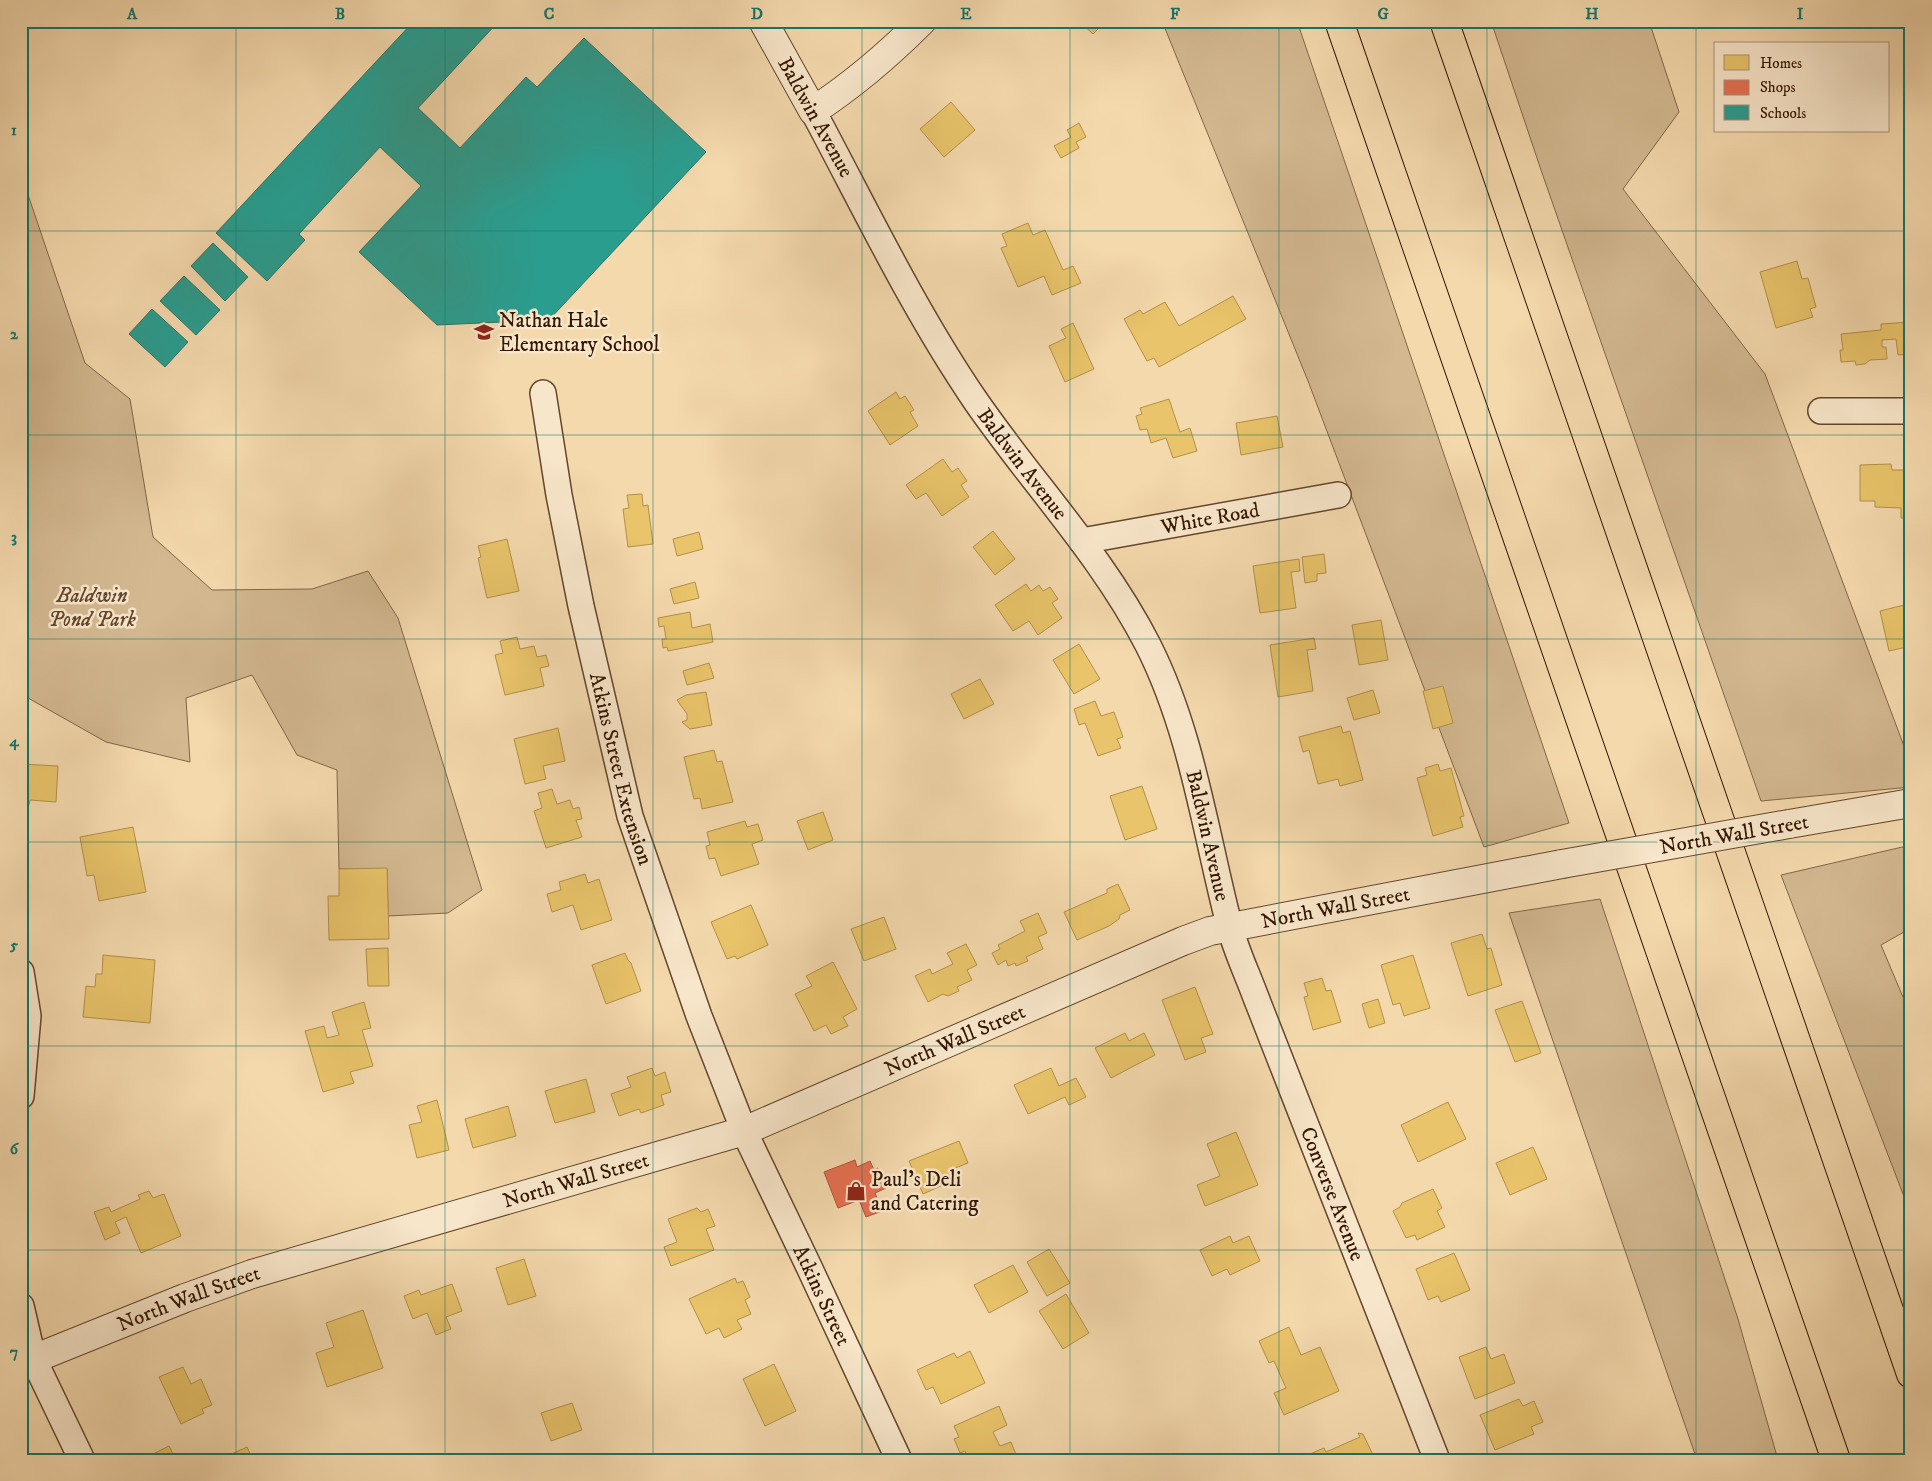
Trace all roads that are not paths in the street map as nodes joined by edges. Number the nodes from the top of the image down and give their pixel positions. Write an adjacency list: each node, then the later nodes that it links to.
1 (763, 21): 5 (street, Baldwin Avenue)
2 (922, 21): 5 (street)
3 (1340, 21): 22 (highway)
4 (1444, 21): 18 (highway)
5 (813, 111): 10 (street, Baldwin Avenue)
6 (543, 393): 15 (street, Atkins Street Extension)
7 (1821, 411): 8 (street)
8 (1911, 411)
9 (1338, 495): 10 (street, White Road)
10 (1082, 541): 12 (street, Baldwin Avenue)
11 (1911, 803): 12 (street, North Wall Street, bridge)
12 (1230, 928): 15 (street, North Wall Street); 21 (street, Converse Avenue)
13 (21, 972): 14 (street)
14 (21, 1096)
15 (744, 1132): 17 (street, North Wall Street); 20 (street, Atkins Street)
16 (21, 1306): 17 (street)
17 (27, 1361): 19 (street)
18 (1911, 1374)
19 (82, 1460)
20 (899, 1460)
21 (1437, 1460)
22 (1836, 1460)

